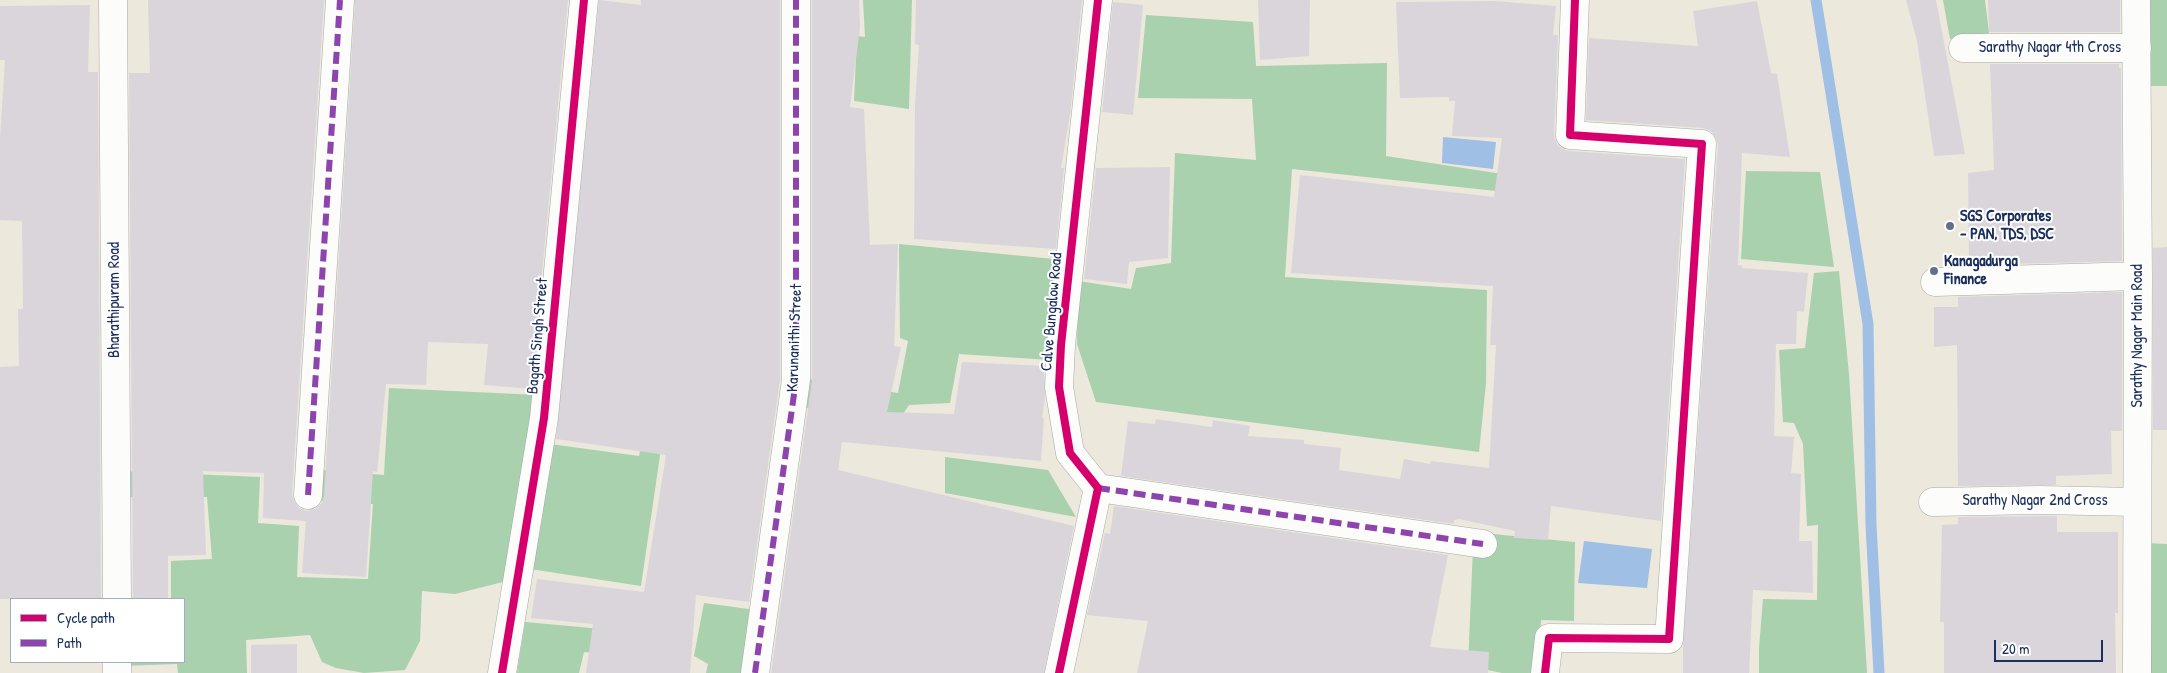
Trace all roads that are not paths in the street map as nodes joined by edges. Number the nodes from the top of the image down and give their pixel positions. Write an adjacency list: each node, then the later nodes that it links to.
1 (113, 0): 17 (street, Bharathipuram Road)
2 (340, 0): 13 (street)
3 (584, 0): 18 (street, Bagath Singh Street)
4 (796, 0): 19 (street, Karunanithi Street)
5 (1098, 0): 12 (street, Calve Bungalow Road)
6 (1575, 0): 21 (street)
7 (2136, 0): 9 (street, Sarathy Nagar Main Road)
8 (1963, 48): 9 (street, Sarathy Nagar 4th Cross)
9 (2137, 48): 10 (street, Sarathy Nagar Main Road)
10 (2138, 276): 11 (street); 15 (street, Sarathy Nagar Main Road)
11 (1935, 282)
12 (1098, 488): 16 (street); 20 (street)
13 (308, 495)
14 (1933, 502): 15 (street, Sarathy Nagar 2nd Cross)
15 (2137, 502): 22 (street, Sarathy Nagar Main Road)
16 (1483, 544)
17 (117, 598)
18 (502, 673)
19 (755, 673)
20 (1059, 673)
21 (1545, 673)
22 (2137, 673)

